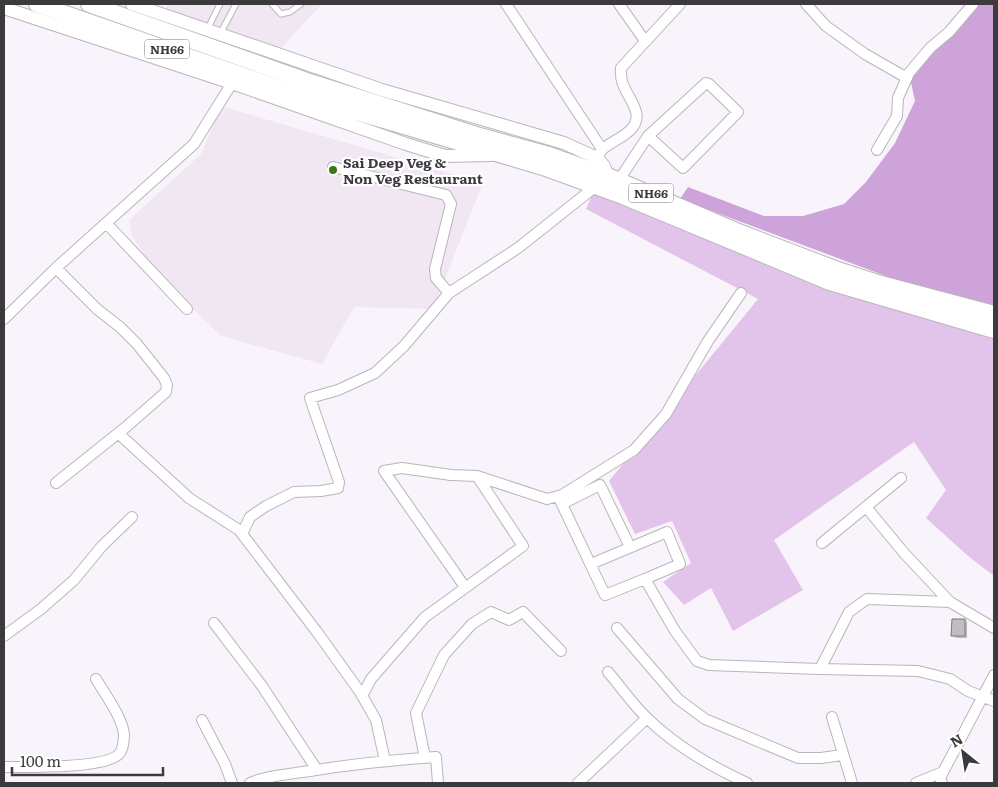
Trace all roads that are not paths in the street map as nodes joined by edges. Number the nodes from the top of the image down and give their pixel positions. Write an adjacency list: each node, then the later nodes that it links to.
1 (37, 4): 22 (highway, NH66)
2 (89, 4): 24 (highway, NH66)
3 (132, 4): 14 (street)
4 (220, 4): 14 (lane)
5 (236, 4): 15 (lane)
6 (272, 4): 7 (lane)
7 (301, 4)
8 (506, 4): 21 (street)
9 (619, 4): 16 (street)
10 (680, 4): 16 (street)
11 (806, 4): 17 (street)
12 (973, 4): 17 (street)
13 (4, 8): 18 (street)
14 (207, 30): 15 (street)
15 (220, 35): 21 (street)
16 (645, 41): 21 (street)
17 (907, 78): 20 (street)
18 (232, 83): 22 (street); 25 (street)
19 (648, 136): 19 (street); 24 (street)
20 (877, 150)
21 (599, 153): 24 (street)
22 (501, 154): 24 (highway, NH66)
23 (333, 167): 27 (street)
24 (607, 180): 27 (street); 30 (highway, NH66); 32 (highway, NH66)
25 (106, 223): 26 (street); 29 (street)
26 (56, 268): 31 (street); 33 (street)
27 (449, 293): 40 (street)
28 (741, 293): 37 (street)
29 (188, 309)
30 (994, 314)
31 (4, 319)
32 (994, 330)
33 (118, 433): 36 (street); 40 (street)
34 (477, 476): 37 (street); 45 (street); 45 (street)
35 (902, 478): 38 (street)
36 (56, 482)
37 (560, 500): 42 (street); 43 (street)
38 (866, 507): 41 (street); 46 (street)
39 (132, 516): 50 (street)
40 (242, 534): 56 (street)
41 (822, 543)
42 (630, 547): 43 (street); 44 (street)
43 (591, 564): 44 (street)
44 (645, 579): 52 (street)
45 (465, 587): 56 (street)
46 (950, 602): 49 (street); 52 (street)
47 (214, 623): 66 (street)
48 (617, 628): 62 (street)
49 (994, 628)
50 (4, 636)
51 (561, 651): 63 (street)
52 (820, 670): 57 (street)
53 (608, 672): 59 (street)
54 (994, 675): 57 (street)
55 (96, 679): 65 (street)
56 (362, 696): 64 (street)
57 (982, 697): 58 (street); 67 (street)
58 (994, 700)
59 (647, 718): 71 (street); 72 (street)
60 (832, 718): 62 (street)
61 (202, 720): 68 (street)
62 (842, 755): 73 (street)
63 (425, 758): 64 (street); 70 (street)
64 (384, 761): 66 (street)
65 (4, 767)
66 (317, 770): 69 (street)
67 (943, 772): 74 (street); 75 (street)
68 (232, 783)
69 (250, 783)
70 (438, 783)
71 (578, 783)
72 (747, 783)
73 (852, 783)
74 (916, 783)
75 (942, 783)

